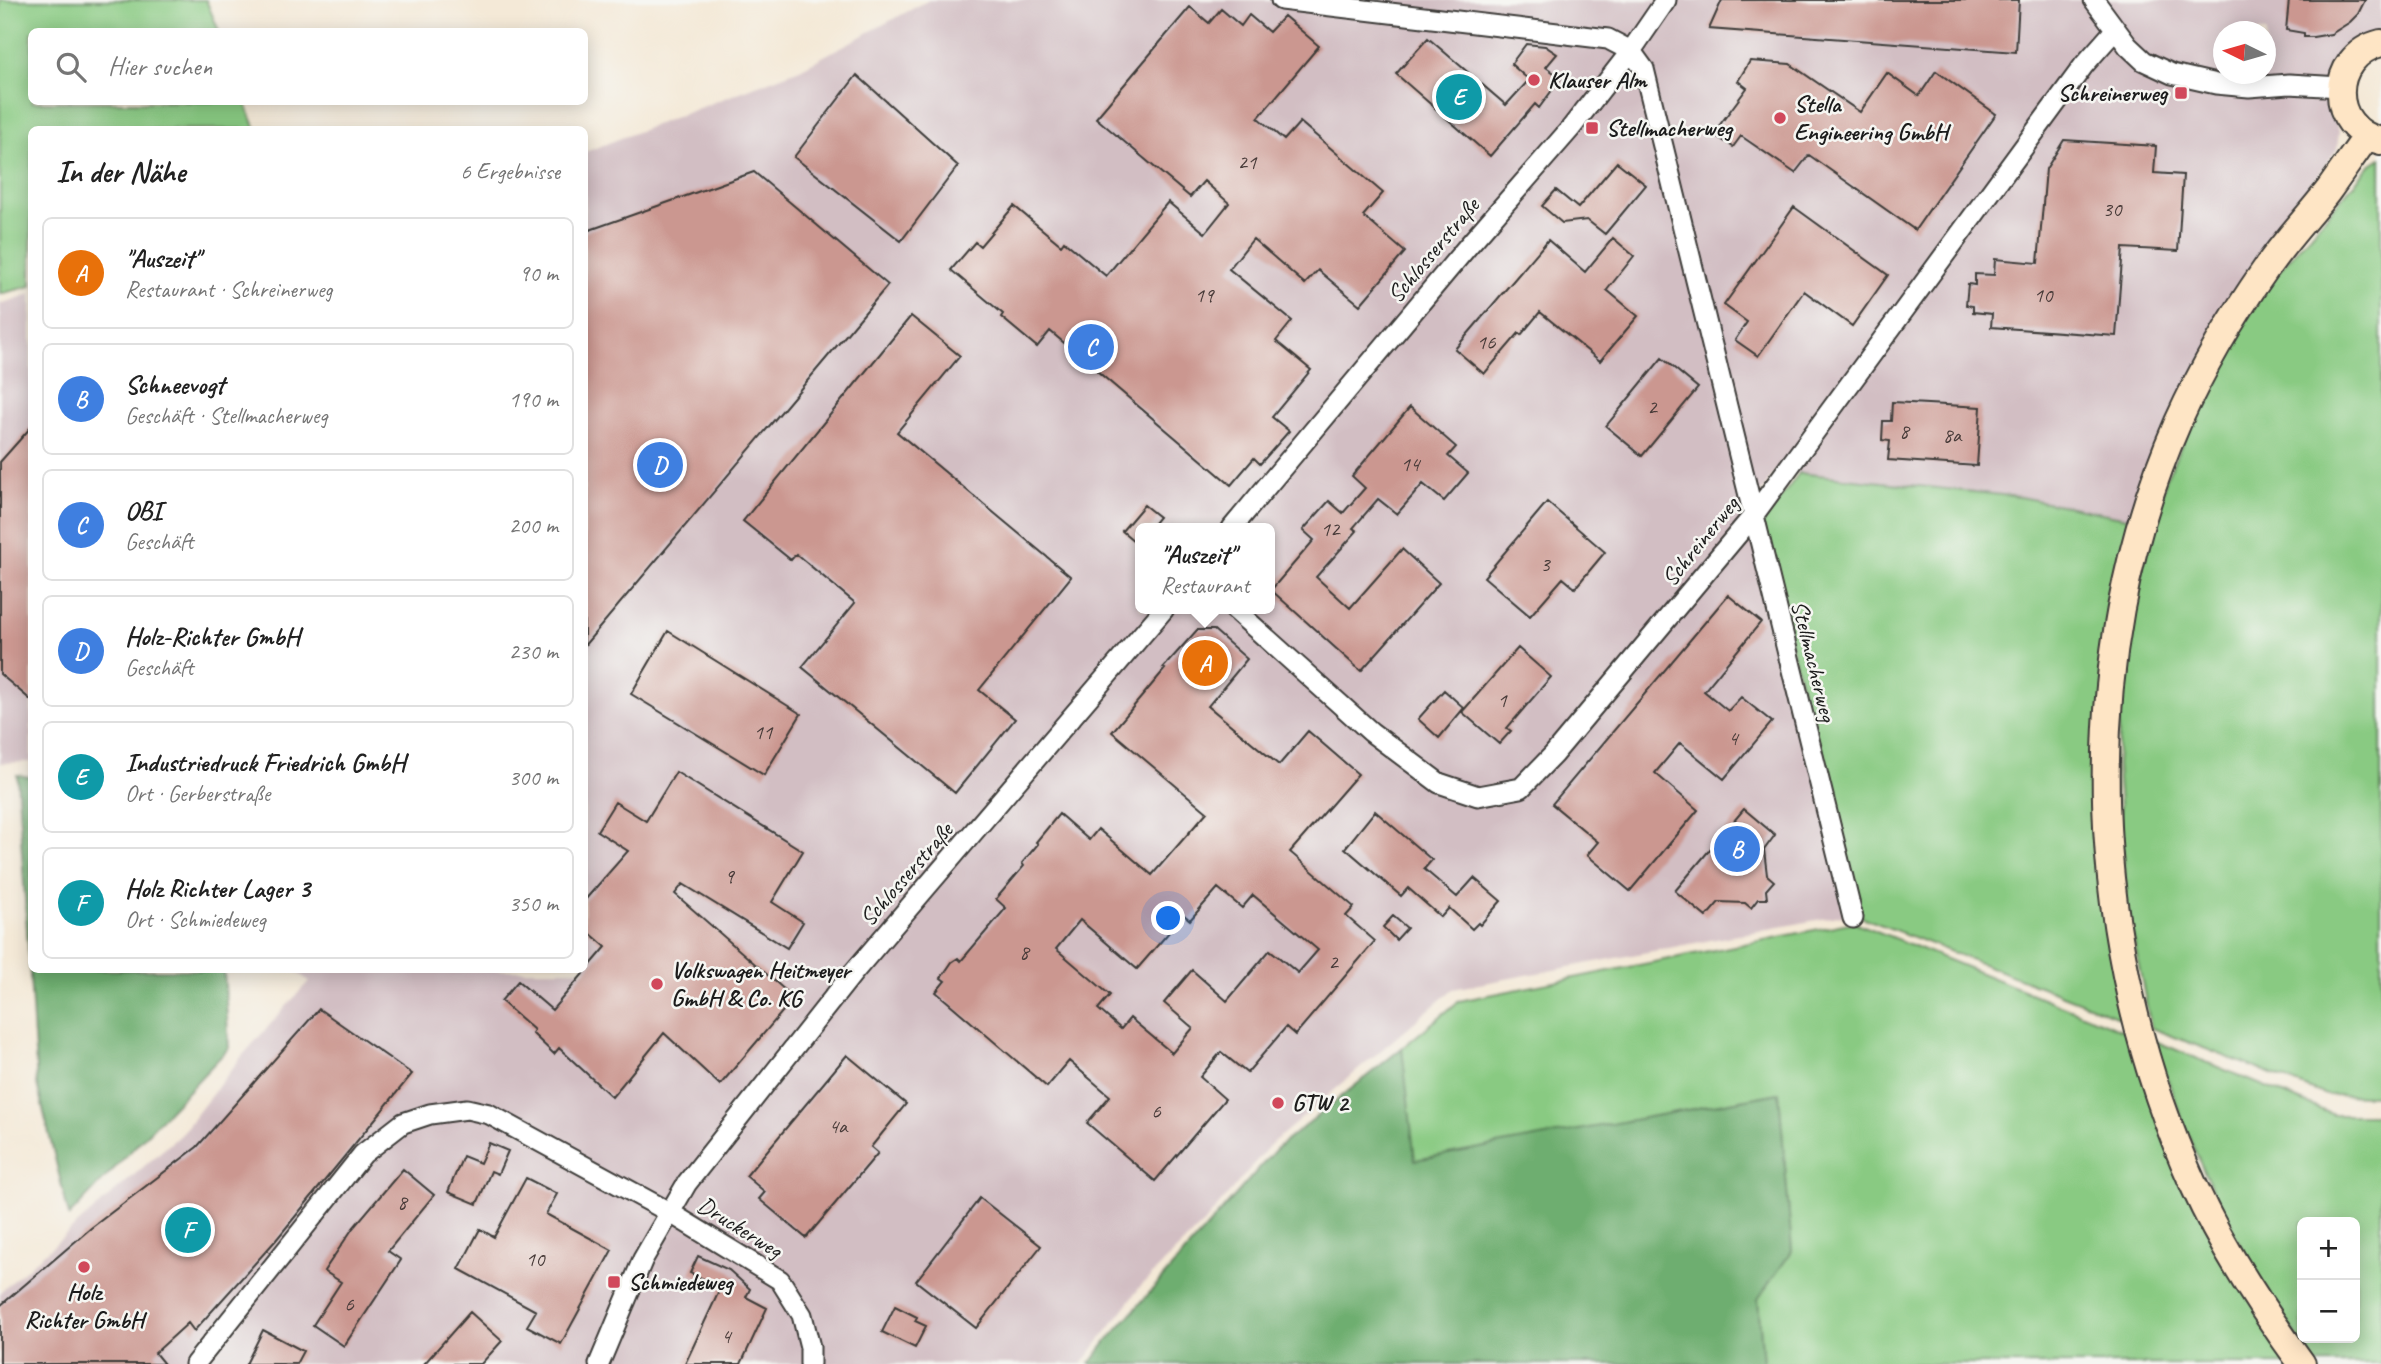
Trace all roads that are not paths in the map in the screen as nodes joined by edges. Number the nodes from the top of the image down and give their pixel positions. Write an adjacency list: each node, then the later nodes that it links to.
1 (1281, 0): 6 (street)
2 (1666, 0): 6 (street, Schlosserstraße)
3 (2094, 0): 4 (street)
4 (2115, 30): 7 (street); 9 (street, Schreinerweg)
5 (2381, 43): 7 (main road)
6 (1631, 51): 9 (street, Stellmacherweg); 10 (street, Schlosserstraße)
7 (2341, 87): 8 (main road)
8 (2374, 139): 18 (main road)
9 (1753, 516): 12 (street, Schreinerweg); 13 (street, Stellmacherweg)
10 (1236, 523)
11 (1160, 614): 14 (street, Schlosserstraße)
12 (1240, 614)
13 (1853, 918)
14 (669, 1212): 15 (street); 16 (street, Schlosserstraße); 17 (street, Druckerweg)
15 (195, 1364)
16 (599, 1364)
17 (810, 1364)
18 (2302, 1364)

